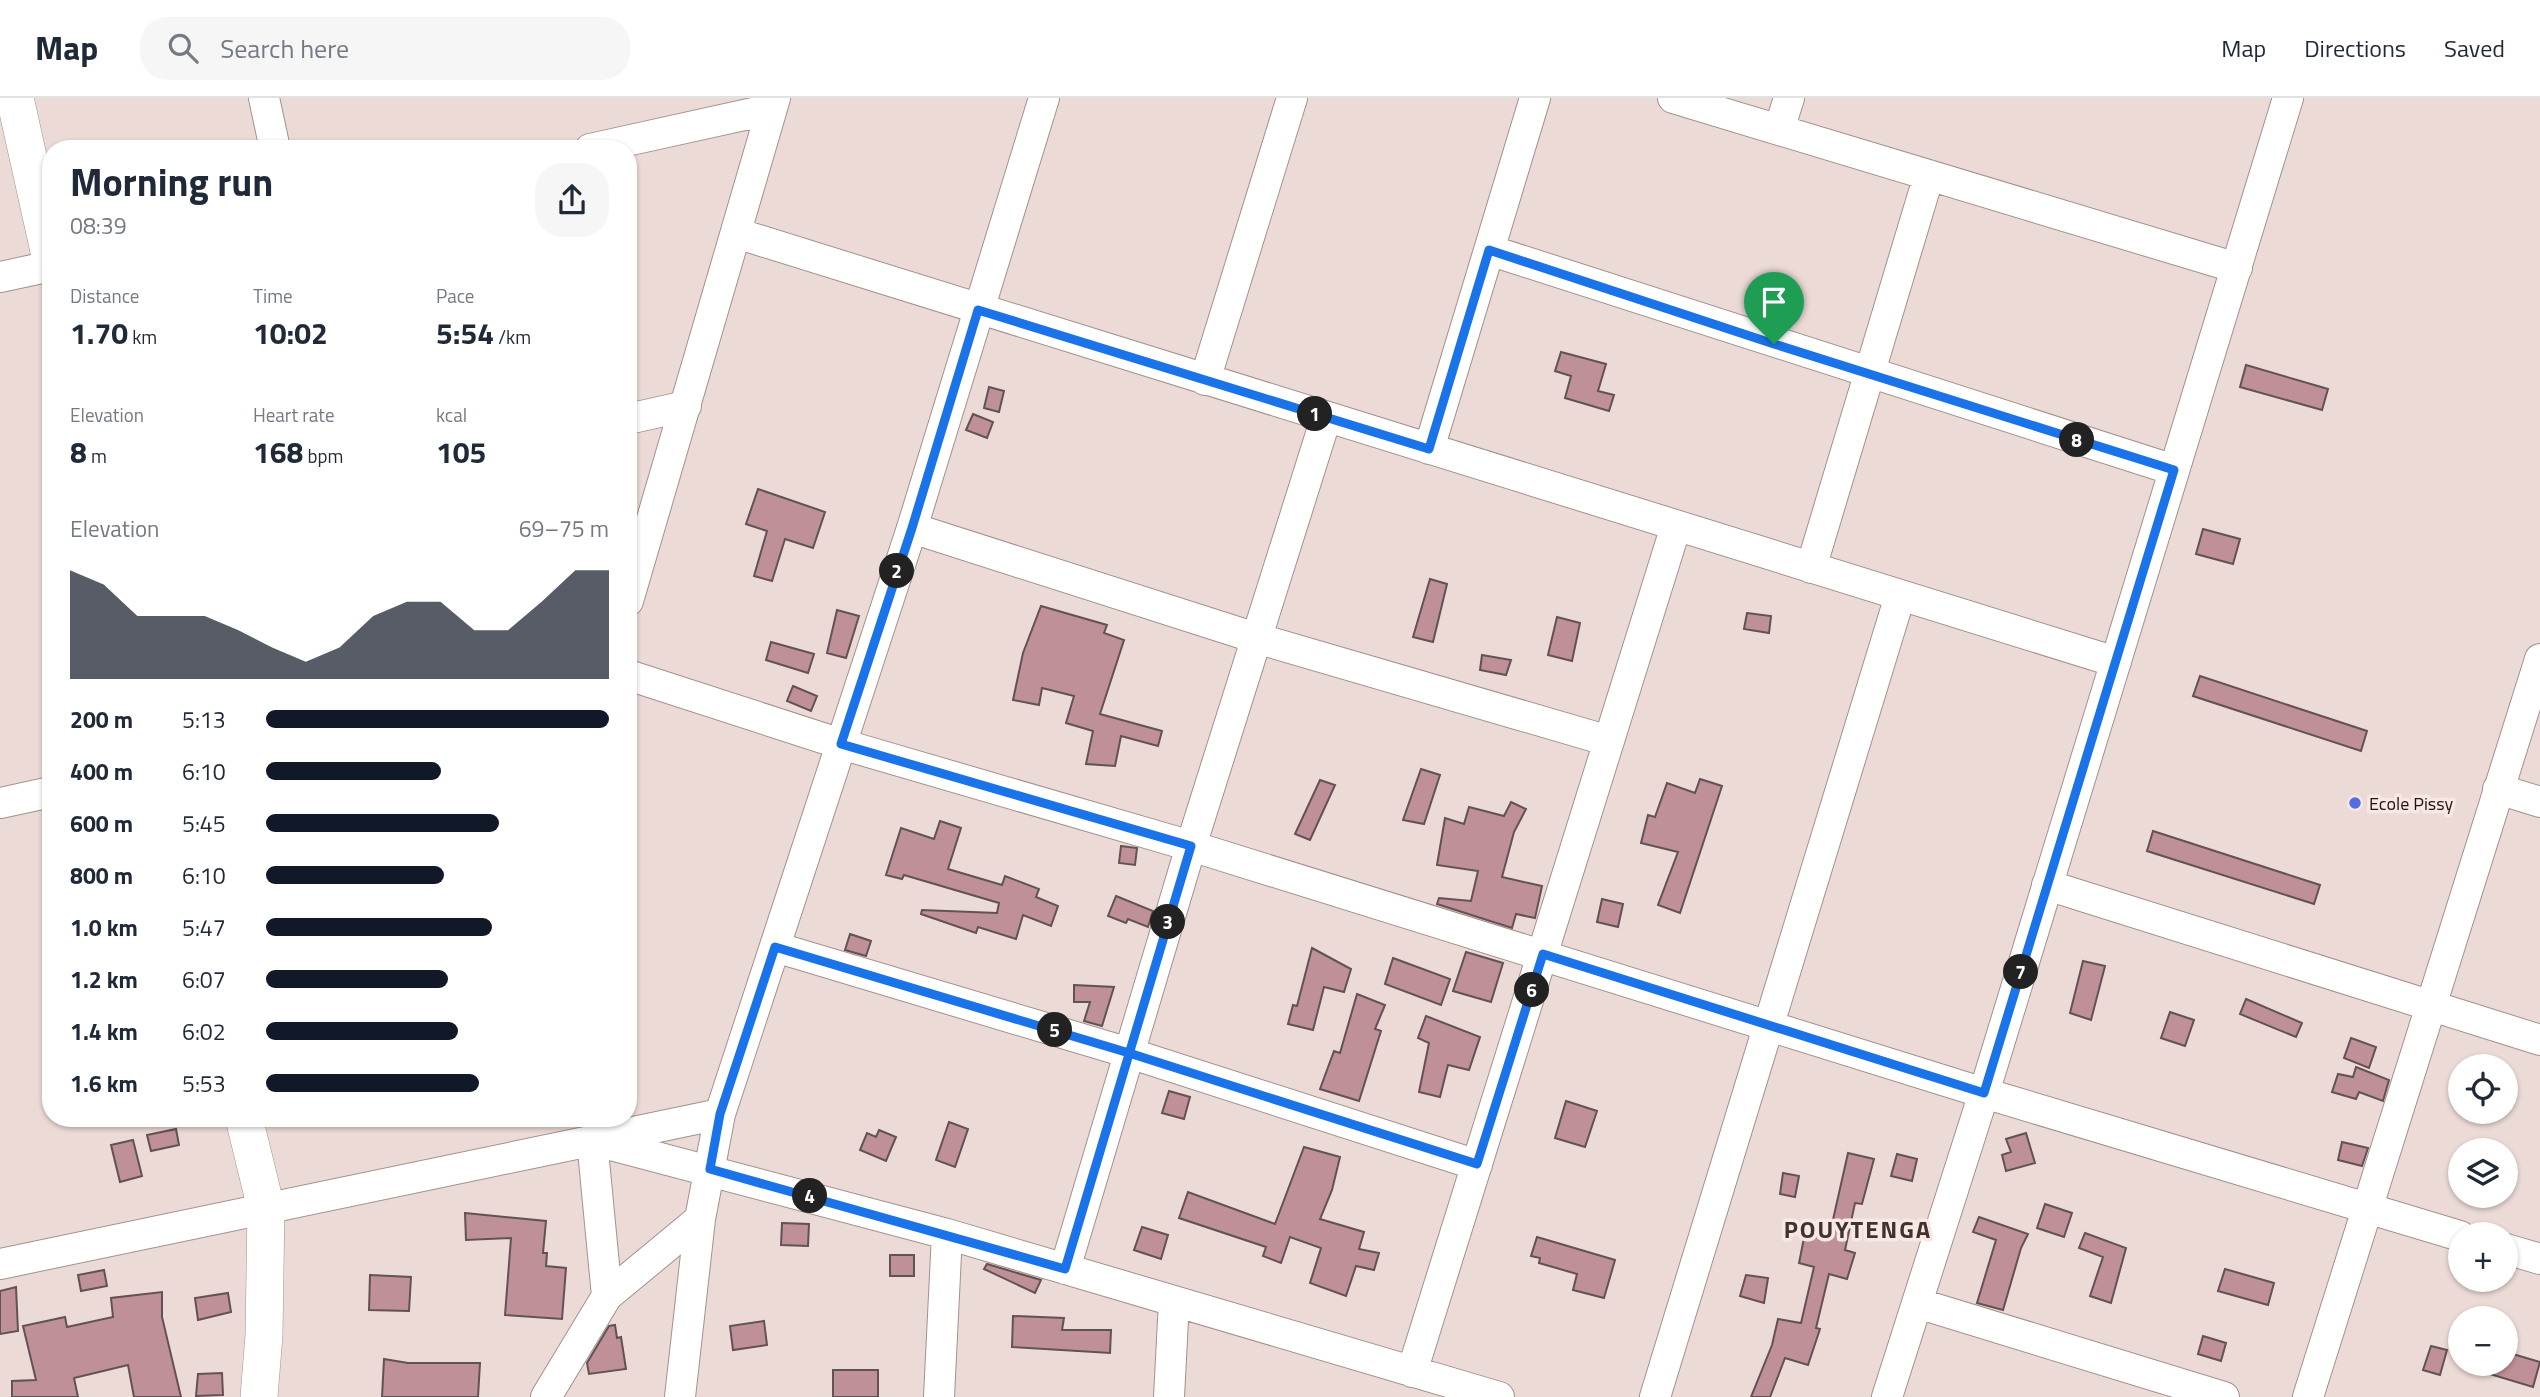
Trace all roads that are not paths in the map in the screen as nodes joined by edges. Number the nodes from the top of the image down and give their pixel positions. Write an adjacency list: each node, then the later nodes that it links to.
1 (15, 98): 14 (main road)
2 (264, 98): 11 (street)
3 (1044, 98): 20 (street)
4 (1292, 98): 22 (street)
5 (1535, 98): 16 (street)
6 (1673, 98): 10 (street)
7 (1789, 98): 10 (street)
8 (2288, 98): 18 (street)
9 (773, 104): 12 (street); 15 (street)
10 (1779, 130): 13 (street)
11 (273, 140)
12 (627, 140)
13 (1929, 175): 18 (street); 21 (street)
14 (42, 220)
15 (736, 233): 20 (street); 23 (street)
16 (1489, 250): 21 (street); 26 (street)
17 (42, 268): 19 (street)
18 (2236, 268): 27 (street)
19 (0, 277)
20 (978, 310): 22 (street); 29 (street)
21 (1869, 374): 27 (street); 30 (street)
22 (1205, 380): 25 (street)
23 (686, 406): 24 (street); 31 (street)
24 (637, 417)
25 (1326, 418): 26 (street); 33 (street)
26 (1429, 449): 28 (street)
27 (2174, 470): 35 (street)
28 (1676, 526): 30 (street); 37 (street)
29 (912, 528): 33 (street); 38 (street)
30 (1811, 568): 32 (street)
31 (637, 571)
32 (1900, 596): 35 (street); 48 (street)
33 (1256, 638): 37 (street); 43 (street)
34 (2540, 659): 39 (street)
35 (2116, 662): 44 (street)
36 (637, 678): 38 (street)
37 (1609, 741): 46 (street)
38 (841, 744): 43 (street); 45 (street)
39 (2498, 789): 41 (street); 47 (street)
40 (42, 794): 42 (street)
41 (2540, 802)
42 (0, 803)
43 (1191, 846): 46 (street); 50 (street)
44 (2047, 885): 47 (street); 51 (street)
45 (775, 947): 50 (street); 52 (street)
46 (1543, 954): 48 (street); 55 (street)
47 (2429, 1005): 49 (street); 58 (street)
48 (1766, 1025): 51 (street); 76 (street)
49 (2540, 1040)
50 (1129, 1053): 55 (street); 65 (street)
51 (1984, 1093): 58 (street); 68 (street)
52 (720, 1114): 54 (street); 56 (street)
53 (246, 1127): 57 (main road)
54 (592, 1140): 56 (street); 57 (street); 66 (street)
55 (1477, 1164): 69 (street)
56 (710, 1169): 59 (street); 61 (street)
57 (266, 1208): 64 (street); 70 (main road)
58 (2367, 1208): 60 (street); 79 (street)
59 (699, 1219): 66 (street); 72 (street)
60 (2448, 1232)
61 (947, 1234): 65 (street); 73 (street)
62 (2518, 1253): 63 (street)
63 (2540, 1259)
64 (1, 1260)
65 (1065, 1269): 67 (street)
66 (607, 1296): 71 (street)
67 (1174, 1301): 69 (street); 74 (street)
68 (1917, 1303): 77 (street); 78 (street)
69 (1412, 1372): 75 (street)
70 (259, 1397)
71 (547, 1397)
72 (681, 1397)
73 (939, 1397)
74 (1169, 1397)
75 (1499, 1397)
76 (1654, 1397)
77 (1887, 1397)
78 (2224, 1397)
79 (2308, 1397)

